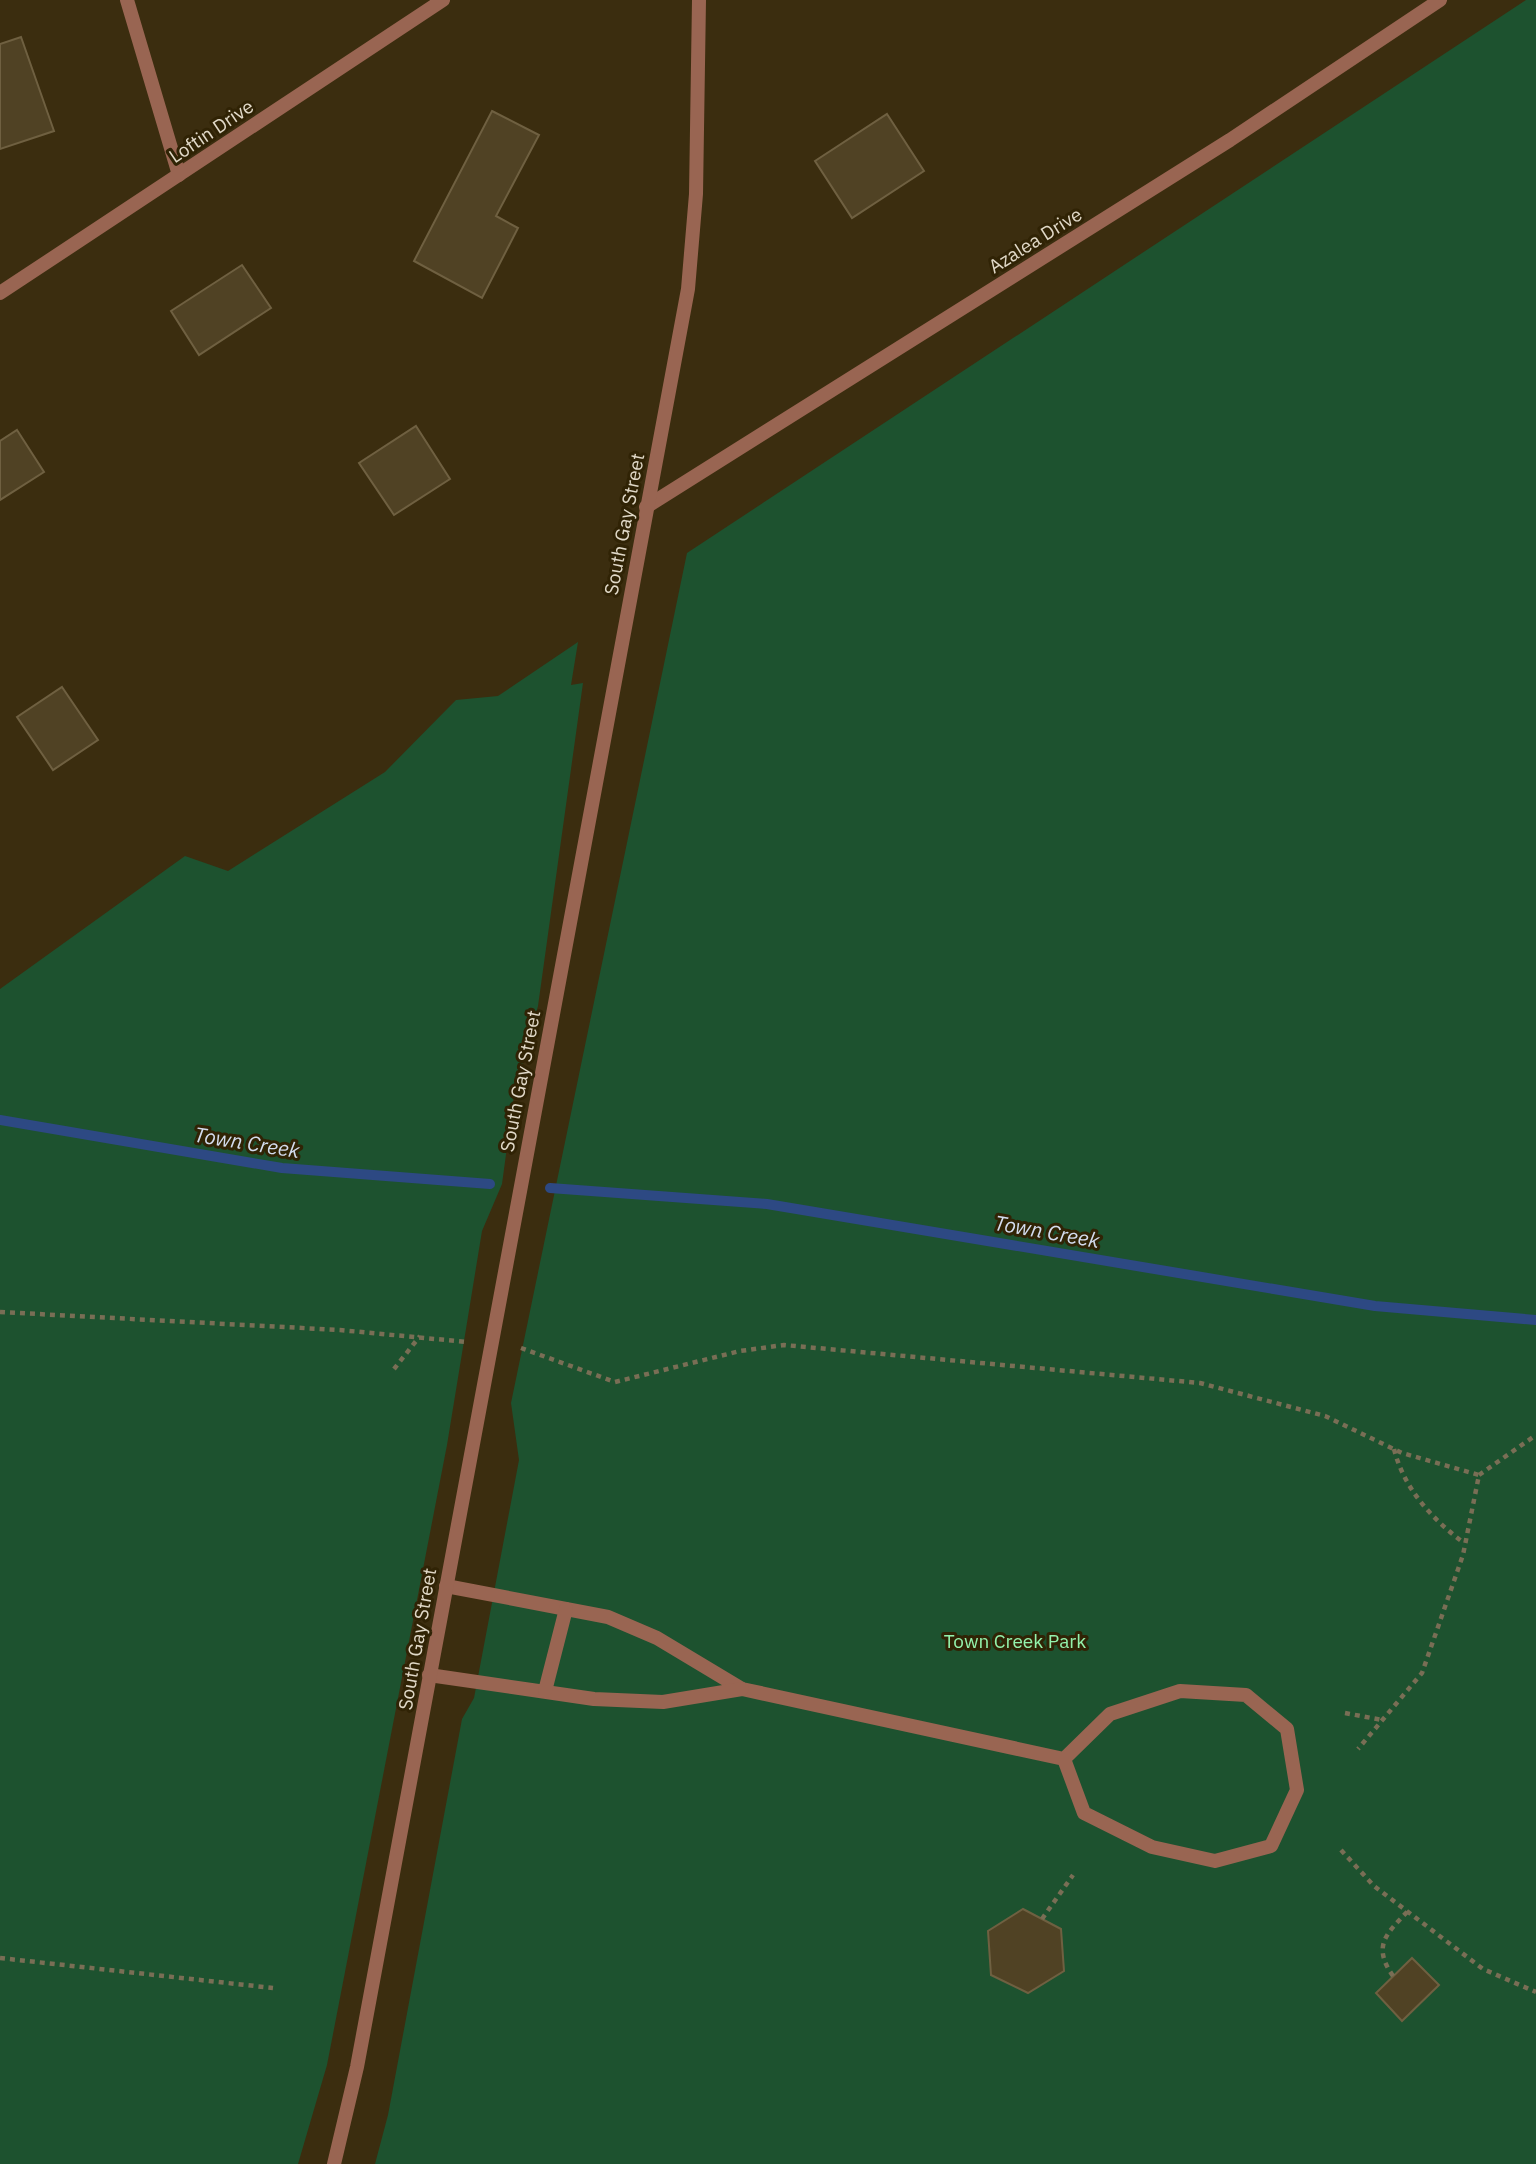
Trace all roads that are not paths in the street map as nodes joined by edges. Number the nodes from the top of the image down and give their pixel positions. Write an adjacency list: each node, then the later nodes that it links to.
1 (127, 0): 5 (street)
2 (443, 0): 5 (street, Loftin Drive)
3 (699, 0): 7 (street, South Gay Street)
4 (1440, 0): 7 (street, Azalea Drive)
5 (178, 175): 6 (street, Loftin Drive)
6 (0, 293)
7 (646, 507): 8 (street, South Gay Street)
8 (446, 1586): 9 (street); 10 (street, South Gay Street)
9 (566, 1609): 11 (street); 12 (street)
10 (429, 1675): 12 (street); 14 (street, South Gay Street)
11 (742, 1689): 12 (street); 13 (street)
12 (545, 1691)
13 (1064, 1759): 13 (street)
14 (334, 2164)

